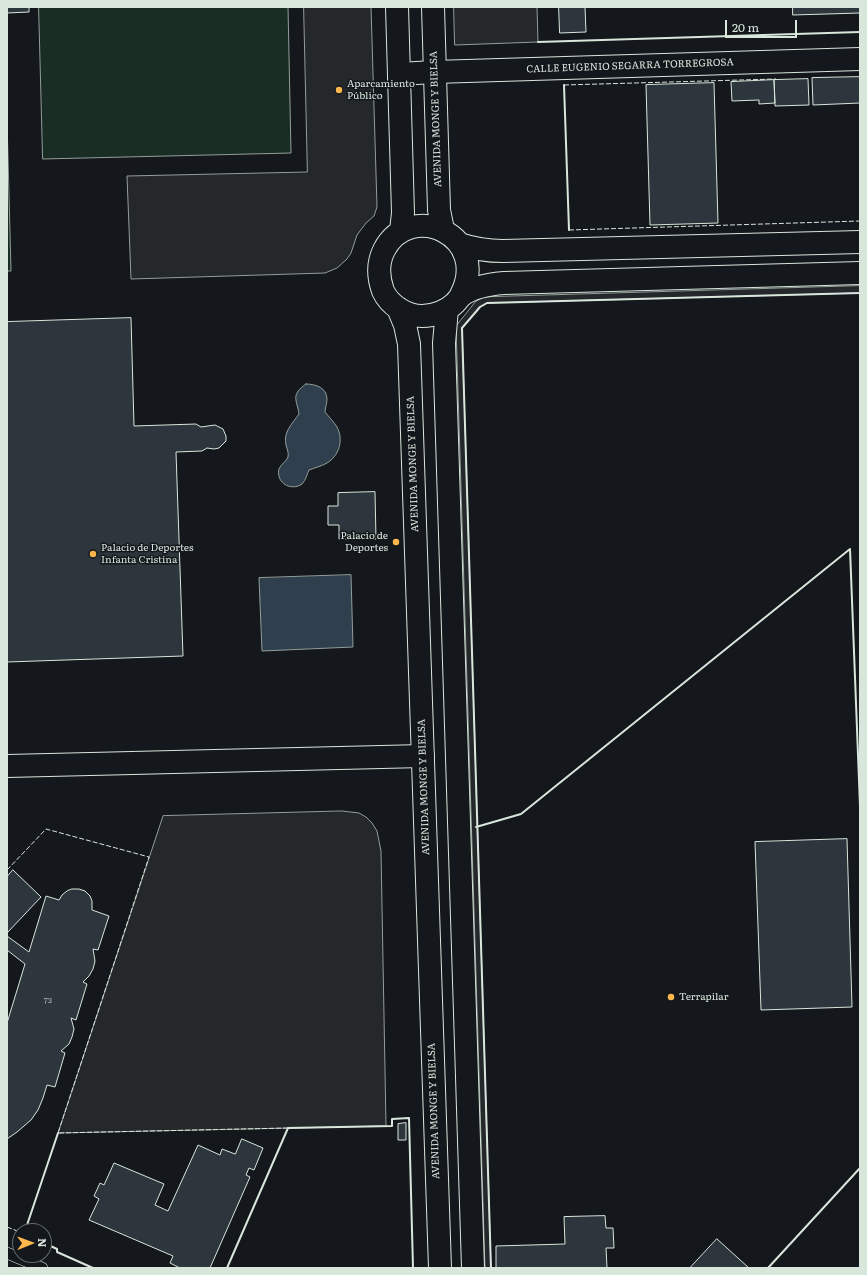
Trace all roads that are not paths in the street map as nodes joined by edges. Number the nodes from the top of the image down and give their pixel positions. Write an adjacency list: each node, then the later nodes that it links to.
1 (397, 7): 5 (street)
2 (433, 7): 4 (street, AVENIDA MONGE Y BIELSA)
3 (860, 60): 4 (street, CALLE EUGENIO SEGARRA TORREGROSA)
4 (434, 72): 5 (street, CALLE EUGENIO SEGARRA TORREGROSA); 7 (street, AVENIDA MONGE Y BIELSA)
5 (399, 74): 6 (street)
6 (401, 231): 7 (street); 11 (street)
7 (451, 237): 8 (street); 10 (street)
8 (860, 242)
9 (860, 273): 10 (street)
10 (454, 302): 11 (street); 17 (street)
11 (398, 308): 12 (street, AVENIDA MONGE Y BIELSA)
12 (423, 756): 13 (street); 16 (street, AVENIDA MONGE Y BIELSA)
13 (7, 766)
14 (7, 1253): 15 (lane)
15 (42, 1268)
16 (440, 1268)
17 (472, 1268)

